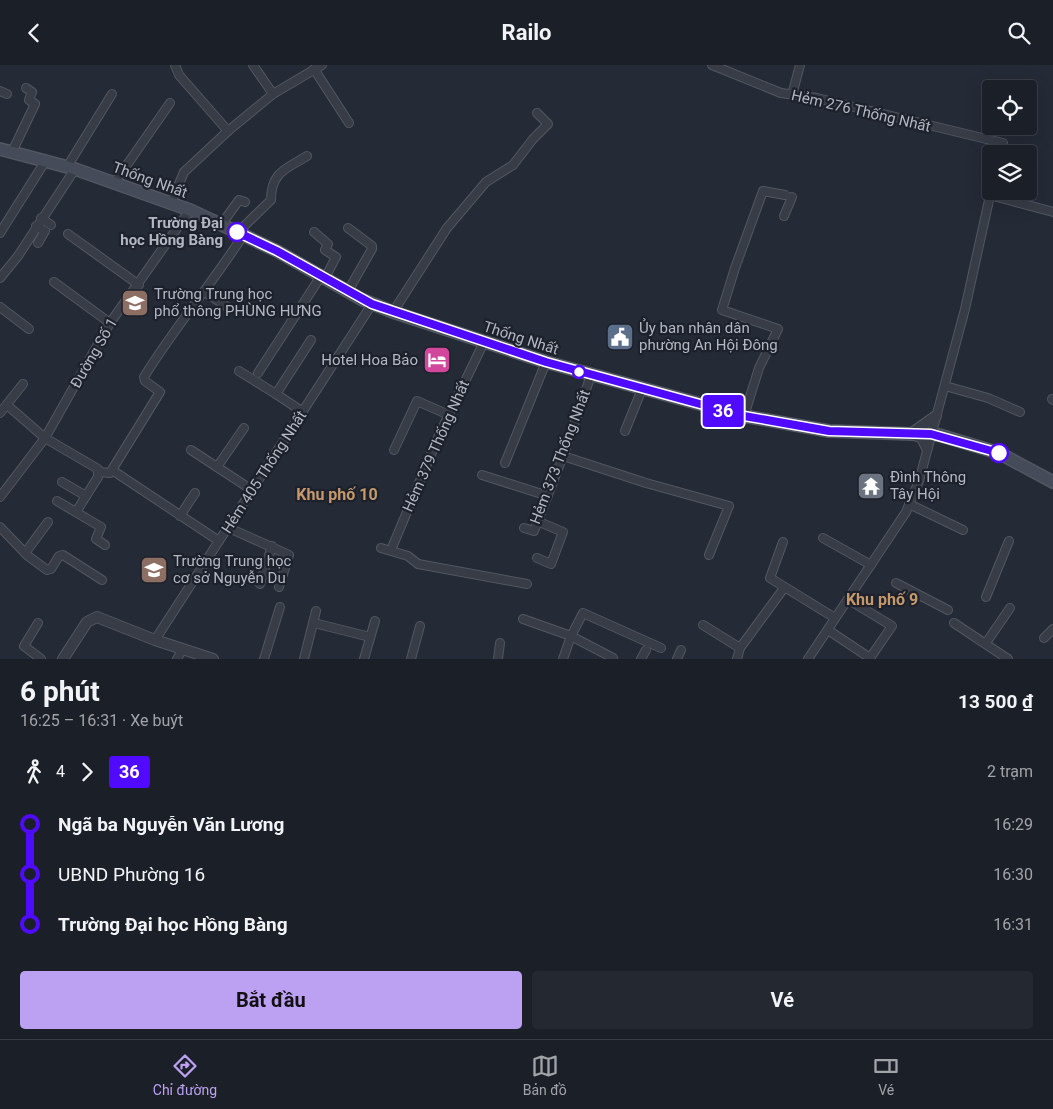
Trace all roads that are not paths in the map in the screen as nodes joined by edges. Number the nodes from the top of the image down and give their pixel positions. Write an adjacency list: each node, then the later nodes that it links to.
1 (176, 65): 14 (street)
2 (253, 65): 8 (street)
3 (322, 65): 6 (street)
4 (712, 65): 10 (street, Hẻm 276 Thống Nhất)
5 (800, 65): 10 (street)
6 (314, 69): 8 (street); 13 (street)
7 (26, 88): 17 (street)
8 (273, 93): 14 (street)
9 (112, 94): 20 (street)
10 (792, 95): 15 (street, Hẻm 276 Thống Nhất)
11 (170, 103): 21 (street)
12 (537, 113): 48 (street)
13 (349, 123)
14 (228, 131): 25 (street)
15 (1002, 145)
16 (0, 149): 17 (main road, Thống Nhất)
17 (12, 152): 19 (main road, Thống Nhất)
18 (307, 156): 36 (street)
19 (46, 160): 20 (main road, Thống Nhất); 35 (street)
20 (71, 168): 21 (main road, Thống Nhất); 29 (street)
21 (114, 182): 25 (main road, Thống Nhất)
22 (989, 200): 58 (street)
23 (1014, 200): 27 (street)
24 (245, 202): 31 (street)
25 (171, 203): 26 (main road, Thống Nhất)
26 (190, 210): 31 (main road, Thống Nhất); 42 (street, Đường Số 1)
27 (1053, 212)
28 (784, 216): 66 (street)
29 (41, 218): 30 (street); 32 (street)
30 (52, 225)
31 (222, 225): 36 (main road, Thống Nhất)
32 (36, 226): 38 (street); 40 (street)
33 (348, 228): 43 (street)
34 (314, 231): 39 (street)
35 (0, 233)
36 (241, 233): 39 (main road, Thống Nhất); 44 (street)
37 (68, 234): 42 (street)
38 (38, 243)
39 (323, 277): 43 (main road, Thống Nhất); 55 (street)
40 (0, 278)
41 (54, 282): 49 (street)
42 (139, 285): 49 (street, Đường Số 1)
43 (348, 291): 45 (main road, Thống Nhất)
44 (205, 292): 47 (street); 79 (street)
45 (372, 304): 48 (main road, Thống Nhất); 62 (street, Hẻm 405 Thống Nhất)
46 (0, 307): 50 (street)
47 (229, 308)
48 (393, 312): 52 (main road, Thống Nhất)
49 (110, 323): 72 (street, Đường Số 1)
50 (29, 329)
51 (312, 340): 60 (street)
52 (484, 342): 53 (main road, Thống Nhất); 65 (street, Hẻm 379 Thống Nhất)
53 (546, 362): 56 (main road, Thống Nhất); 77 (street)
54 (239, 371): 60 (street)
55 (258, 373)
56 (591, 375): 59 (main road, Thống Nhất); 76 (street, Hẻm 373 Thống Nhất)
57 (23, 384): 61 (street)
58 (945, 387): 63 (street); 67 (street)
59 (642, 389): 66 (main road, Thống Nhất); 69 (street)
60 (276, 394): 62 (street)
61 (7, 405): 64 (street); 72 (street)
62 (303, 412): 84 (street, Hẻm 405 Thống Nhất)
63 (1020, 412)
64 (0, 413)
65 (449, 415): 74 (street); 106 (street, Hẻm 379 Thống Nhất)
66 (744, 416): 70 (main road, Thống Nhất)
67 (936, 416): 70 (street); 71 (street)
68 (244, 428): 78 (street)
69 (625, 431)
70 (912, 433): 71 (main road, Thống Nhất); 73 (street)
71 (931, 434): 73 (street); 83 (main road, Thống Nhất)
72 (45, 438): 80 (street); 88 (street, Đường Số 1)
73 (928, 448): 90 (street)
74 (394, 449)
75 (191, 450): 78 (street)
76 (563, 456): 87 (street, Hẻm 373 Thống Nhất); 108 (street)
77 (505, 463)
78 (217, 467): 84 (street)
79 (112, 470): 80 (street); 92 (street)
80 (99, 473): 86 (street)
81 (482, 475): 87 (street)
82 (62, 482): 86 (street)
83 (1053, 482)
84 (252, 490): 97 (street, Hẻm 405 Thống Nhất)
85 (195, 493): 92 (street)
86 (86, 496): 91 (street)
87 (548, 496): 93 (street, Hẻm 373 Thống Nhất)
88 (0, 497)
89 (57, 501): 91 (street)
90 (909, 504): 98 (street); 110 (street)
91 (76, 512): 103 (street)
92 (180, 516): 100 (street)
93 (537, 521): 96 (street, Hẻm 373 Thống Nhất); 109 (street)
94 (48, 522): 107 (street)
95 (0, 527): 107 (street)
96 (524, 527)
97 (228, 528): 100 (street, Hẻm 405 Thống Nhất); 104 (street)
98 (964, 530)
99 (823, 538): 110 (street)
100 (219, 541): 136 (street, Hẻm 405 Thống Nhất)
101 (1009, 541): 117 (street)
102 (783, 542): 116 (street)
103 (105, 545)
104 (272, 546): 113 (street); 115 (street)
105 (380, 548): 106 (street)
106 (391, 550): 114 (street)
107 (25, 553): 111 (street)
108 (709, 555)
109 (537, 559)
110 (871, 565): 118 (street)
111 (102, 580)
112 (896, 583): 121 (street)
113 (260, 584)
114 (526, 584)
115 (279, 587)
116 (784, 588): 123 (street); 139 (street)
117 (986, 597)
118 (849, 600): 123 (street); 145 (street)
119 (280, 607): 149 (street)
120 (1010, 608): 138 (street)
121 (948, 610)
122 (316, 611): 127 (street)
123 (835, 618): 132 (street)
124 (523, 619): 133 (street)
125 (375, 621): 134 (street)
126 (38, 623): 146 (street)
127 (314, 623): 134 (street); 150 (street)
128 (954, 623): 138 (street)
129 (703, 625): 139 (street)
130 (420, 626): 152 (street)
131 (1053, 629): 135 (street)
132 (828, 630): 145 (street); 158 (street)
133 (571, 636): 140 (street); 144 (street); 154 (street)
134 (370, 637): 151 (street)
135 (1044, 638)
136 (155, 641): 143 (street); 147 (street)
137 (500, 643): 153 (street)
138 (986, 643): 159 (street)
139 (740, 648): 157 (street)
140 (661, 649)
141 (646, 650): 155 (street)
142 (681, 650): 156 (street)
143 (180, 655): 148 (street)
144 (613, 658)
145 (870, 658)
146 (41, 659)
147 (64, 659)
148 (213, 659)
149 (264, 659)
150 (304, 659)
151 (364, 659)
152 (411, 659)
153 (498, 659)
154 (563, 659)
155 (641, 659)
156 (677, 659)
157 (737, 659)
158 (808, 659)
159 (1008, 659)

